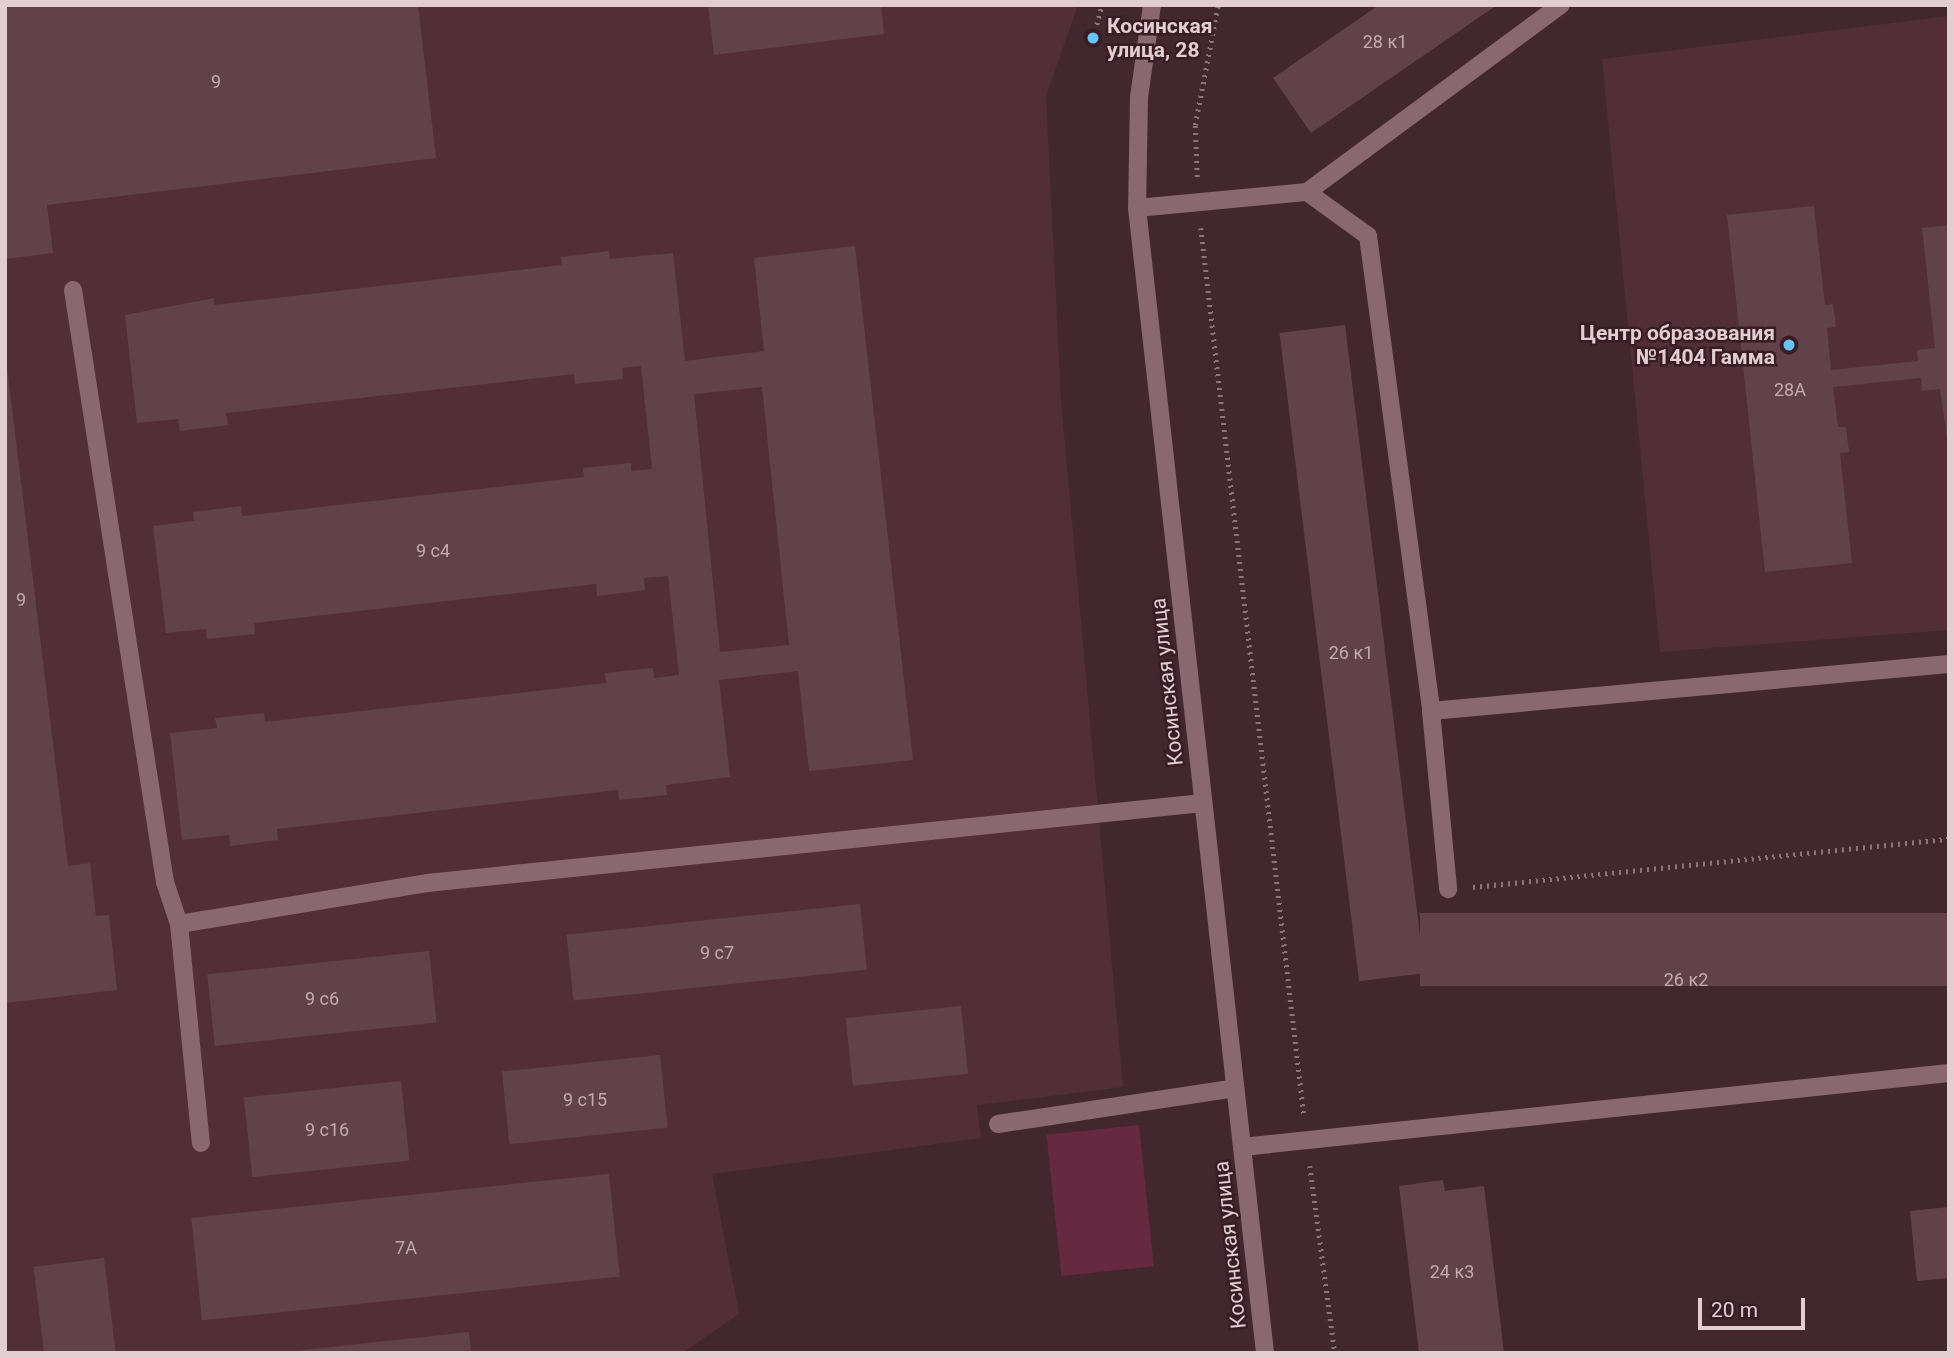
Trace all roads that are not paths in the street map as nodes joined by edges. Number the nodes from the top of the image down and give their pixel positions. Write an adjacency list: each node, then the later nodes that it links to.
1 (1152, 5): 4 (street, Косинская улица)
2 (1561, 5): 3 (street)
3 (1307, 192): 4 (street); 7 (street)
4 (1137, 208): 8 (street, Косинская улица)
5 (73, 290): 10 (street)
6 (1949, 664): 7 (street)
7 (1431, 711): 9 (street)
8 (1203, 803): 10 (street); 12 (street, Косинская улица)
9 (1447, 889)
10 (179, 924): 14 (street)
11 (1949, 1073): 15 (street)
12 (1235, 1088): 13 (street); 15 (street, Косинская улица)
13 (998, 1124)
14 (201, 1143)
15 (1242, 1147): 16 (street, Косинская улица)
16 (1265, 1353)

